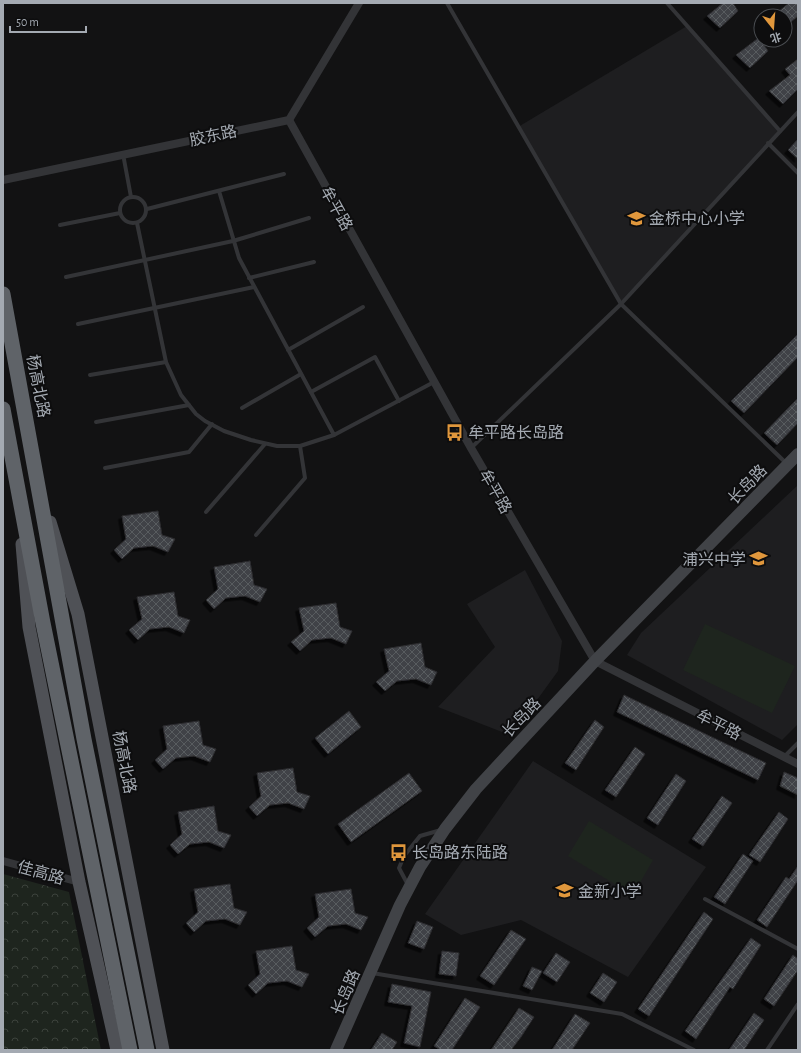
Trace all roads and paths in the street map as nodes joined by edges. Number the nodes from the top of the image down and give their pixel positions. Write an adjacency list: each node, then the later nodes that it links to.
1 (359, 3): 5 (street)
2 (447, 3): 26 (lane)
3 (667, 3): 6 (lane)
4 (798, 112): 6 (lane)
5 (289, 120): 8 (street, 胶东路); 34 (street, 牟平路)
6 (780, 131): 7 (lane)
7 (768, 143): 9 (lane); 26 (lane)
8 (123, 154): 11 (street, 胶东路); 13 (lane)
9 (798, 173)
10 (284, 174): 12 (lane)
11 (3, 180)
12 (219, 191): 14 (lane); 19 (lane)
13 (131, 197): 14 (lane); 15 (lane)
14 (147, 209): 17 (lane)
15 (120, 213): 17 (lane); 18 (lane)
16 (309, 218): 19 (lane)
17 (137, 223): 20 (lane)
18 (60, 225)
19 (233, 241): 20 (lane); 23 (lane)
20 (145, 260): 22 (lane); 28 (lane)
21 (314, 262): 23 (lane)
22 (66, 277)
23 (249, 278): 24 (lane)
24 (254, 288): 28 (lane); 30 (lane)
25 (3, 294): 49 (highway, 杨高北路)
26 (621, 304): 45 (lane); 47 (lane)
27 (363, 307): 30 (lane)
28 (155, 308): 29 (lane); 31 (lane)
29 (78, 324)
30 (288, 350): 32 (lane)
31 (166, 362): 33 (lane); 37 (lane)
32 (301, 374): 35 (lane); 38 (lane)
33 (90, 375)
34 (434, 382): 36 (lane); 45 (street, 牟平路)
35 (311, 392): 36 (lane); 42 (lane)
36 (399, 401): 42 (lane)
37 (189, 405): 40 (lane); 41 (lane)
38 (242, 408)
39 (3, 409): 50 (highway)
40 (96, 422)
41 (212, 424): 43 (lane); 48 (lane)
42 (334, 435): 44 (lane)
43 (265, 444): 44 (lane); 51 (lane)
44 (300, 446): 52 (lane)
45 (471, 448): 53 (street, 牟平路)
46 (798, 454): 47 (street, 长岛路)
47 (788, 465): 53 (street, 长岛路)
48 (105, 468)
49 (39, 485): 67 (highway, 杨高北路); 68 (main road, 杨高北路)
50 (18, 488): 59 (main road); 66 (highway)
51 (206, 512)
52 (256, 535)
53 (595, 661): 55 (street, 牟平路); 57 (street, 长岛路)
54 (798, 743): 55 (lane)
55 (783, 757): 56 (street, 牟平路)
56 (798, 764)
57 (445, 829): 60 (street, 长岛路); 60 (lane)
58 (3, 861): 59 (street, 佳高路)
59 (79, 882): 65 (main road)
60 (409, 887): 63 (street, 长岛路)
61 (705, 898): 62 (lane)
62 (798, 949)
63 (370, 973): 69 (street, 长岛路); 70 (lane)
64 (798, 1004): 71 (lane)
65 (116, 1050)
66 (130, 1050)
67 (147, 1050)
68 (163, 1050)
69 (336, 1050)
70 (694, 1050)
71 (767, 1050)

